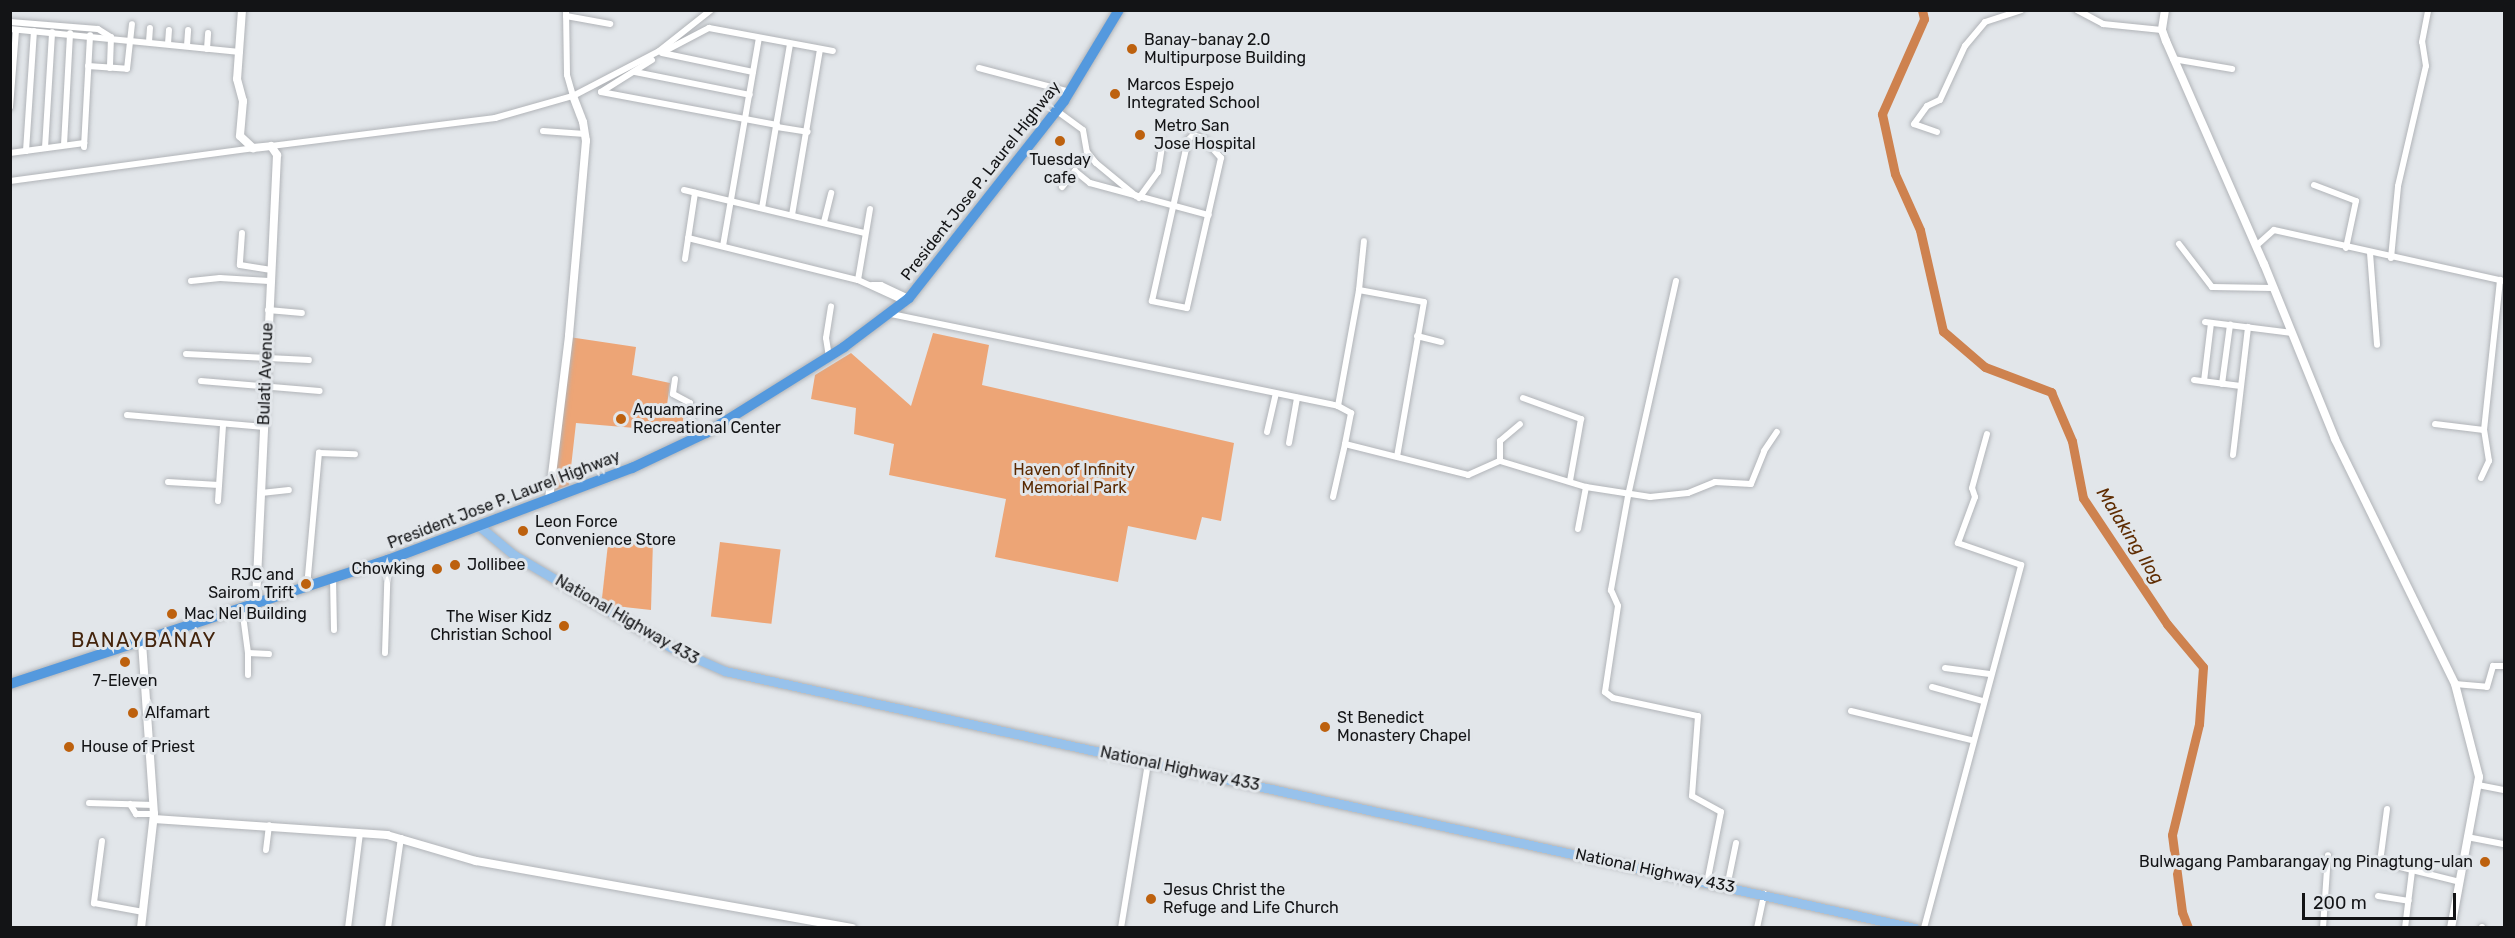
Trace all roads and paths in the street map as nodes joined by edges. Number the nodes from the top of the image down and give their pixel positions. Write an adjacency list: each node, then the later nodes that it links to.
1 (242, 10): 32 (street)
2 (1119, 10): 41 (highway, President Jose P. Laurel Highway)
3 (2021, 10): 50 (street)
4 (2077, 10): 16 (street)
5 (2165, 10): 16 (street)
6 (2428, 10): 82 (street)
7 (710, 11): 43 (street)
8 (566, 13): 11 (street); 43 (street)
9 (10, 22): 22 (street)
10 (132, 24): 24 (street)
11 (610, 24)
12 (150, 28): 25 (street)
13 (13, 29): 17 (street); 44 (street)
14 (169, 30): 26 (street)
15 (189, 30): 28 (street)
16 (2162, 30): 34 (street)
17 (34, 31): 18 (street); 57 (street)
18 (52, 32): 19 (street); 55 (street)
19 (70, 33): 21 (street); 53 (street)
20 (208, 33): 29 (street)
21 (90, 35): 22 (street); 35 (street)
22 (111, 38): 24 (street); 36 (street)
23 (759, 38): 27 (street); 33 (street); 40 (street)
24 (130, 40): 25 (street); 36 (street)
25 (149, 42): 26 (street)
26 (168, 44): 28 (street)
27 (790, 44): 30 (street); 47 (street)
28 (187, 46): 29 (street)
29 (207, 49): 32 (street)
30 (820, 50): 31 (street); 49 (street)
31 (833, 51)
32 (240, 52): 56 (street)
33 (662, 53): 39 (street); 40 (street)
34 (2173, 59): 38 (street); 79 (street)
35 (88, 66): 36 (street); 53 (street)
36 (110, 68)
37 (979, 68): 41 (street)
38 (2232, 69)
39 (635, 72): 42 (street); 46 (street)
40 (753, 72): 42 (street)
41 (1071, 92): 45 (highway, President Jose P. Laurel Highway)
42 (750, 95): 46 (street)
43 (573, 96): 51 (street); 54 (street)
44 (10, 107)
45 (1057, 111): 65 (street); 92 (highway, President Jose P. Laurel Highway)
46 (745, 120): 47 (street); 66 (street)
47 (777, 126): 49 (street); 68 (street)
48 (543, 131): 51 (street)
49 (808, 132): 70 (street)
50 (1937, 132)
51 (585, 134): 144 (street)
52 (1163, 141): 65 (street)
53 (64, 146): 55 (street)
54 (271, 146): 56 (street); 84 (street, Bulati Avenue)
55 (45, 148): 57 (street)
56 (253, 148): 59 (street)
57 (26, 151): 58 (street)
58 (10, 153)
59 (10, 181)
60 (2314, 185): 80 (street)
61 (1062, 188): 65 (street)
62 (684, 190): 63 (street)
63 (695, 193): 66 (street); 75 (street)
64 (831, 193): 72 (street)
65 (1139, 198): 67 (street)
66 (732, 201): 68 (street); 78 (street)
67 (1171, 207): 71 (street); 71 (street); 71 (street)
68 (762, 208): 70 (street)
69 (870, 208): 74 (street)
70 (792, 215): 72 (street)
71 (1209, 215)
72 (824, 222): 74 (street)
73 (242, 233): 84 (street)
74 (864, 233): 85 (street)
75 (688, 238): 78 (street); 83 (street)
76 (1364, 241): 91 (street)
77 (2179, 244): 90 (street)
78 (723, 246): 85 (street)
79 (2256, 246): 80 (street); 90 (street)
80 (2346, 248): 81 (street)
81 (2370, 253): 82 (street); 102 (street)
82 (2391, 258): 89 (street)
83 (685, 259)
84 (270, 270): 87 (street, Bulati Avenue)
85 (858, 280): 92 (street)
86 (191, 281): 87 (street)
87 (269, 281): 94 (street, Bulati Avenue)
88 (1676, 281): 142 (street)
89 (2502, 281): 124 (street)
90 (2272, 288): 99 (street)
91 (1359, 290): 100 (street); 118 (street)
92 (907, 300): 96 (highway, President Jose P. Laurel Highway)
93 (831, 306): 104 (street)
94 (268, 310): 95 (street); 105 (street, Bulati Avenue)
95 (302, 313)
96 (891, 314): 104 (highway, President Jose P. Laurel Highway); 115 (street)
97 (2230, 325): 98 (street); 110 (street); 111 (street)
98 (2248, 327): 99 (street); 112 (street)
99 (2292, 333): 163 (street)
100 (1417, 336): 101 (street); 133 (street)
101 (1441, 342)
102 (2377, 345)
103 (186, 354): 105 (street)
104 (829, 357): 128 (highway, President Jose P. Laurel Highway)
105 (266, 359): 106 (street); 113 (street, Bulati Avenue)
106 (309, 360)
107 (675, 379): 128 (street)
108 (2194, 380): 110 (street)
109 (201, 381): 113 (street)
110 (2204, 381): 111 (street)
111 (2222, 384): 112 (street)
112 (2241, 386): 132 (street)
113 (266, 389): 114 (street); 123 (street, Bulati Avenue)
114 (320, 391)
115 (1276, 394): 116 (street); 125 (street)
116 (1297, 398): 118 (street); 129 (street)
117 (1523, 398): 136 (street)
118 (1338, 406): 130 (street)
119 (127, 416): 122 (street)
120 (1520, 424): 134 (street)
121 (2435, 424): 124 (street)
122 (223, 425): 123 (street); 138 (street)
123 (264, 427): 141 (street, Bulati Avenue)
124 (2484, 430): 135 (street)
125 (1267, 432)
126 (1777, 432): 142 (street)
127 (1987, 434): 160 (street)
128 (693, 441): 144 (highway, President Jose P. Laurel Highway)
129 (1289, 443)
130 (1345, 444): 133 (street); 143 (street)
131 (355, 454): 150 (street)
132 (2233, 455)
133 (1397, 456): 134 (street)
134 (1500, 461): 136 (street)
135 (2481, 478)
136 (1570, 481): 139 (street)
137 (168, 482): 138 (street)
138 (219, 485): 145 (street)
139 (1586, 487): 142 (street); 147 (street)
140 (290, 490): 141 (street)
141 (261, 493): 151 (street, Bulati Avenue)
142 (1628, 496): 186 (street)
143 (1333, 497)
144 (549, 499): 146 (highway, President Jose P. Laurel Highway)
145 (218, 501)
146 (478, 526): 148 (highway, President Jose P. Laurel Highway); 168 (main road, National Highway 433)
147 (1578, 529)
148 (388, 560): 149 (highway, President Jose P. Laurel Highway); 156 (street)
149 (333, 578): 150 (highway, President Jose P. Laurel Highway); 153 (street)
150 (307, 586): 151 (highway, President Jose P. Laurel Highway)
151 (256, 603): 152 (highway, President Jose P. Laurel Highway)
152 (242, 608): 154 (highway, President Jose P. Laurel Highway); 155 (street)
153 (334, 630)
154 (142, 641): 162 (highway, President Jose P. Laurel Highway); 174 (street)
155 (248, 653): 157 (street); 161 (street)
156 (385, 653)
157 (269, 654)
158 (2505, 666): 163 (street)
159 (1945, 668): 160 (street)
160 (1990, 674): 165 (street)
161 (248, 675)
162 (10, 684)
163 (2455, 684): 169 (street)
164 (1932, 687): 165 (street)
165 (1983, 701): 167 (street)
166 (1851, 711): 167 (street)
167 (1971, 740): 201 (street)
168 (1148, 763): 186 (main road, National Highway 433); 198 (street)
169 (2478, 785): 170 (street); 177 (street)
170 (2505, 790)
171 (89, 803): 172 (street)
172 (130, 804): 174 (street); 174 (street)
173 (2387, 809): 184 (street)
174 (154, 813): 175 (street); 191 (street)
175 (269, 825): 176 (street); 182 (street)
176 (360, 832): 178 (street); 195 (street)
177 (2467, 837): 181 (street); 185 (street)
178 (401, 838): 193 (street); 196 (street)
179 (102, 841): 191 (street)
180 (1736, 843): 187 (street)
181 (2505, 844)
182 (266, 850)
183 (2328, 855): 202 (street)
184 (2412, 871): 185 (street); 190 (street)
185 (2460, 882): 204 (street)
186 (1707, 883): 187 (main road, National Highway 433)
187 (1727, 887): 188 (main road, National Highway 433)
188 (1764, 894): 192 (main road, National Highway 433); 199 (street)
189 (2378, 896): 190 (street)
190 (2409, 901): 203 (street)
191 (143, 912): 194 (street)
192 (1890, 925): 200 (main road, National Highway 433)
193 (836, 926): 197 (street)
194 (141, 927)
195 (348, 927)
196 (388, 927)
197 (852, 927)
198 (1121, 927)
199 (1757, 927)
200 (1915, 927)
201 (1924, 927)
202 (2323, 927)
203 (2405, 927)
204 (2451, 927)

